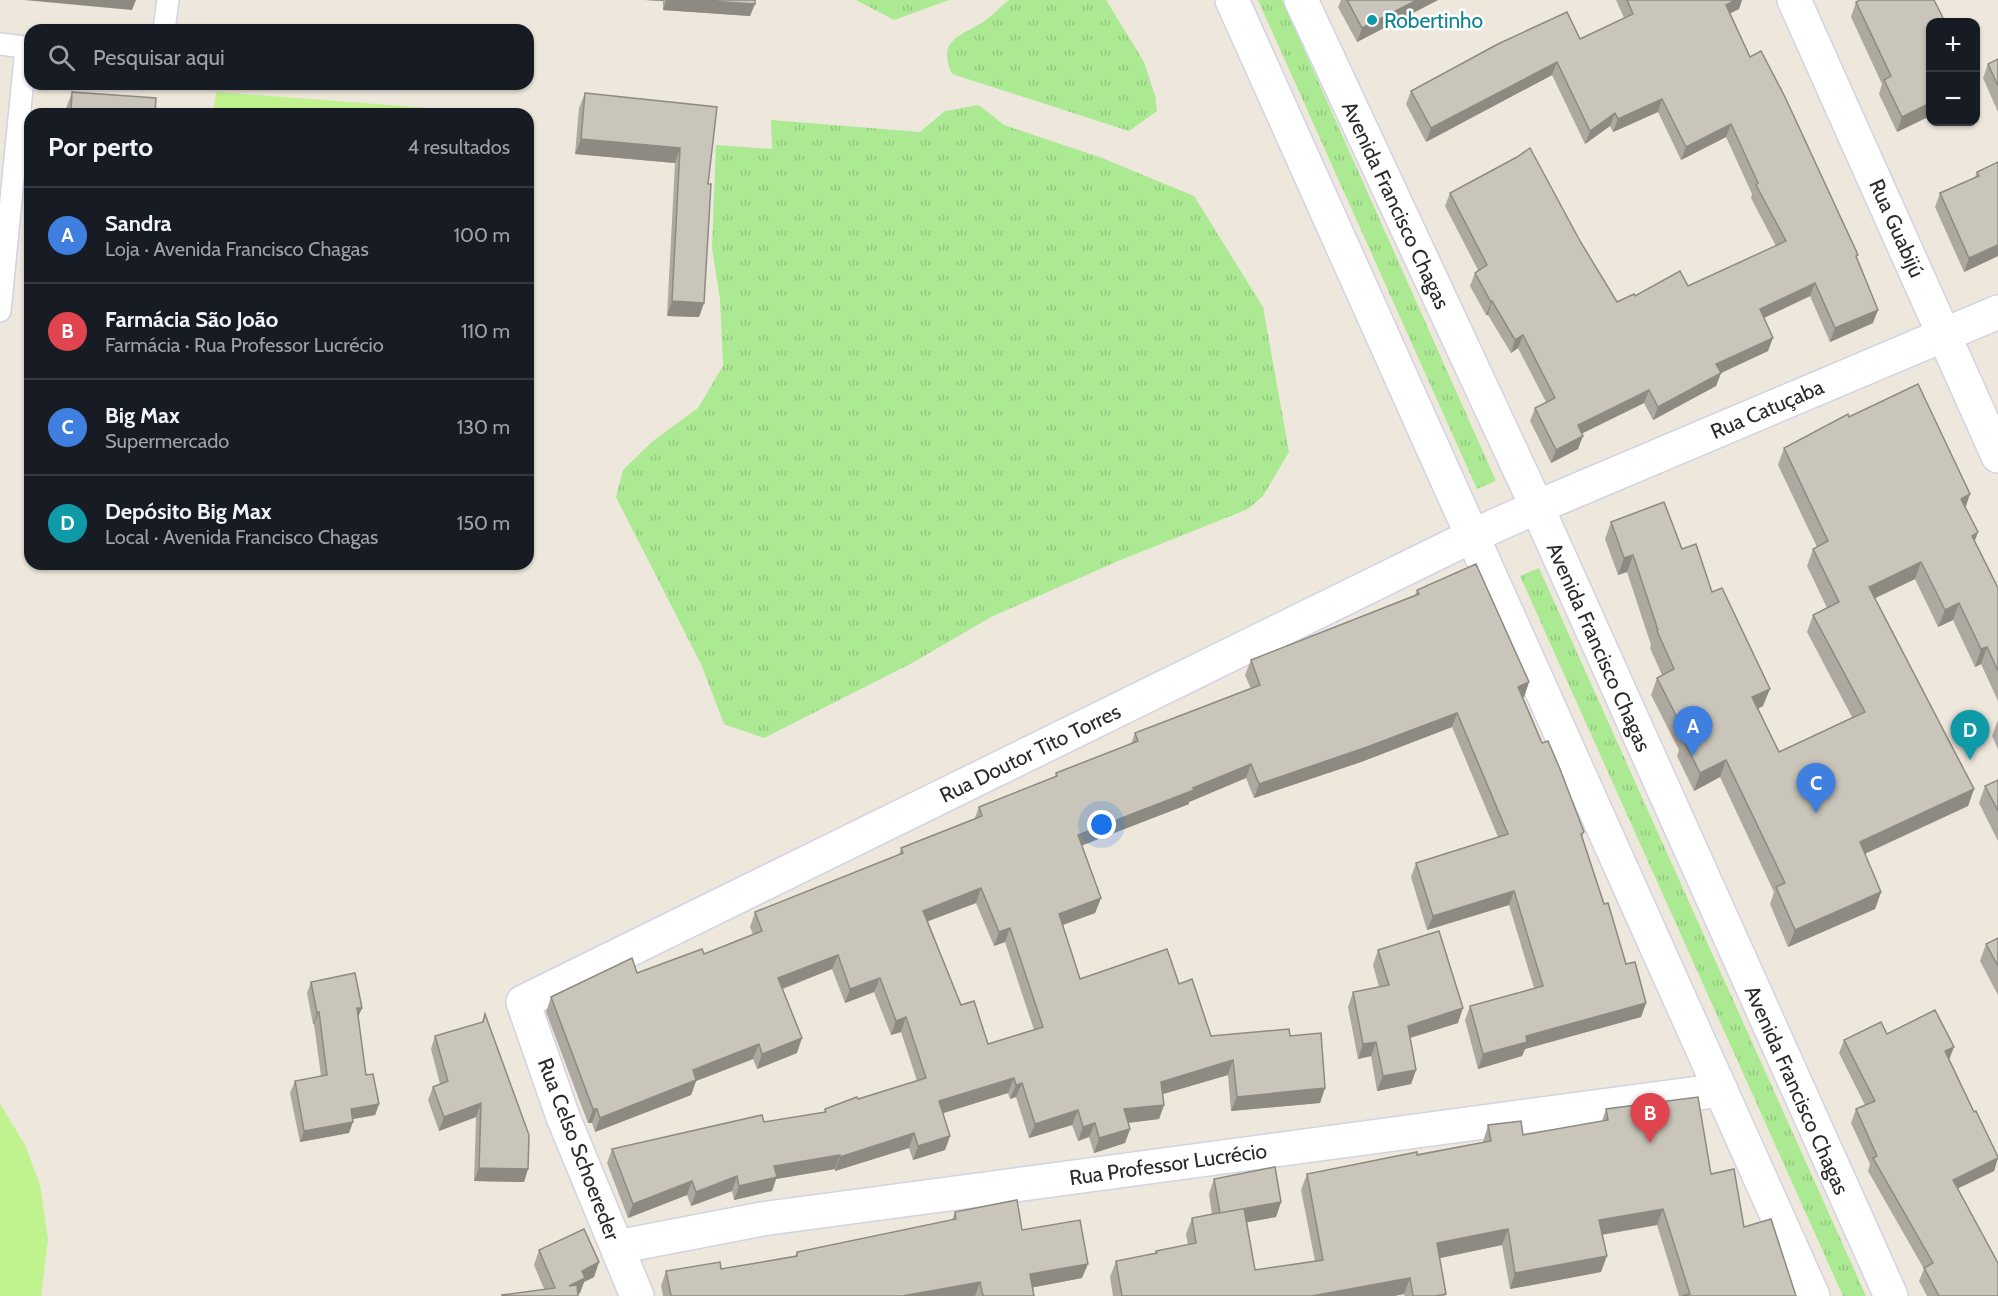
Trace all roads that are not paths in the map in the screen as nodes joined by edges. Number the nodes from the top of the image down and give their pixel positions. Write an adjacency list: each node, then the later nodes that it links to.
1 (168, 0): 5 (lane)
2 (1232, 0): 14 (street)
3 (1301, 0): 13 (street, Avenida Francisco Chagas)
4 (1794, 0): 11 (street, Rua Guabijú)
5 (165, 24)
6 (0, 44): 7 (lane)
7 (24, 47)
8 (24, 85): 9 (lane)
9 (0, 310)
10 (1998, 312): 11 (street, Rua Catuçaba)
11 (1945, 334): 12 (street, Rua Guabijú); 13 (street, Rua Catuçaba)
12 (1998, 456)
13 (1537, 507): 14 (street, Rua Doutor Tito Torres); 20 (street, Avenida Francisco Chagas)
14 (1472, 536): 15 (street, Rua Doutor Tito Torres); 16 (street)
15 (523, 1002): 17 (street, Rua Celso Schoereder)
16 (1721, 1090): 17 (street, Rua Professor Lucrécio); 19 (street)
17 (617, 1247): 18 (street, Rua Celso Schoereder)
18 (637, 1296)
19 (1813, 1296)
20 (1891, 1296)

